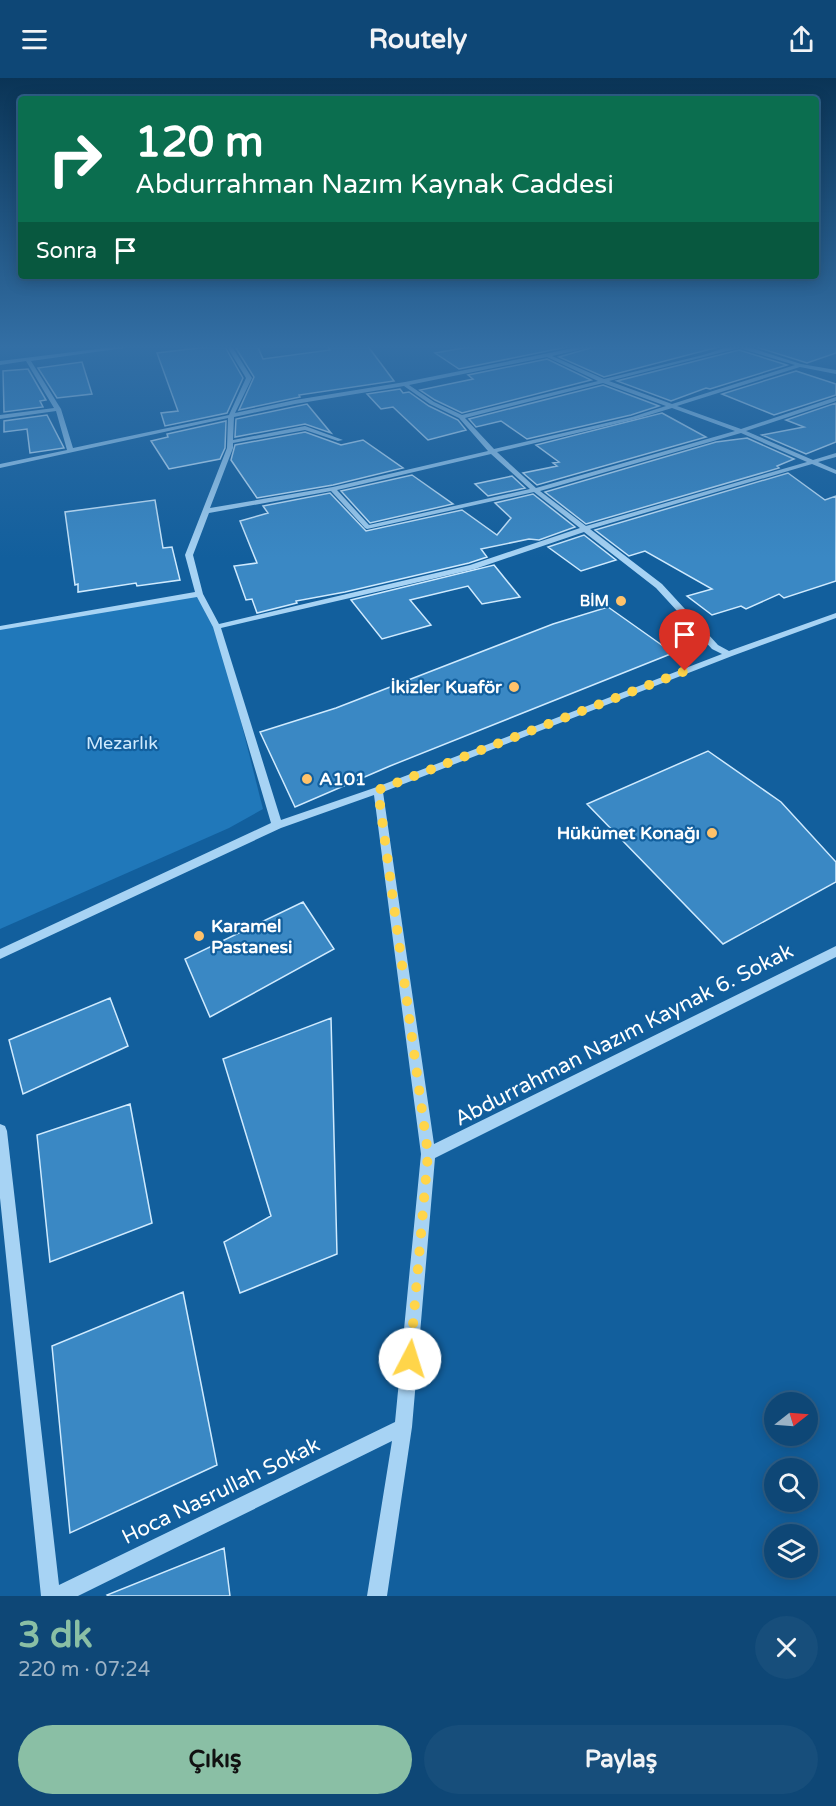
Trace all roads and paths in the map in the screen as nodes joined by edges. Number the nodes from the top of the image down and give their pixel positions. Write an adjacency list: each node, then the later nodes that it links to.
1 (60, 416): 11 (street)
2 (231, 416): 10 (street); 11 (street)
3 (466, 416): 7 (street)
4 (638, 416): 12 (street)
5 (699, 416): 8 (street)
6 (786, 416): 8 (street)
7 (461, 417): 12 (street)
8 (741, 431): 14 (street); 18 (street)
9 (340, 440): 10 (street)
10 (230, 442): 19 (street)
11 (71, 451): 15 (street)
12 (492, 451): 17 (street); 18 (street)
13 (836, 455): 14 (street)
14 (817, 462): 16 (street); 20 (street)
15 (0, 466)
16 (836, 472)
17 (333, 489): 18 (street); 19 (street)
18 (535, 490): 20 (street)
19 (207, 511): 21 (street)
20 (588, 528): 23 (street); 25 (street)
21 (199, 594): 23 (street); 24 (street)
22 (836, 615): 25 (street)
23 (217, 627): 27 (street)
24 (0, 628)
25 (729, 654): 26 (street)
26 (378, 790): 27 (street); 31 (street)
27 (277, 825): 29 (street)
28 (836, 951): 31 (street, Abdurrahman Nazım Kaynak 6. Sokak)
29 (0, 954)
30 (0, 1131): 33 (street)
31 (428, 1154): 32 (street)
32 (404, 1427): 34 (street, Hoca Nasrullah Sokak); 35 (street)
33 (51, 1596)
34 (58, 1596)
35 (376, 1596)

